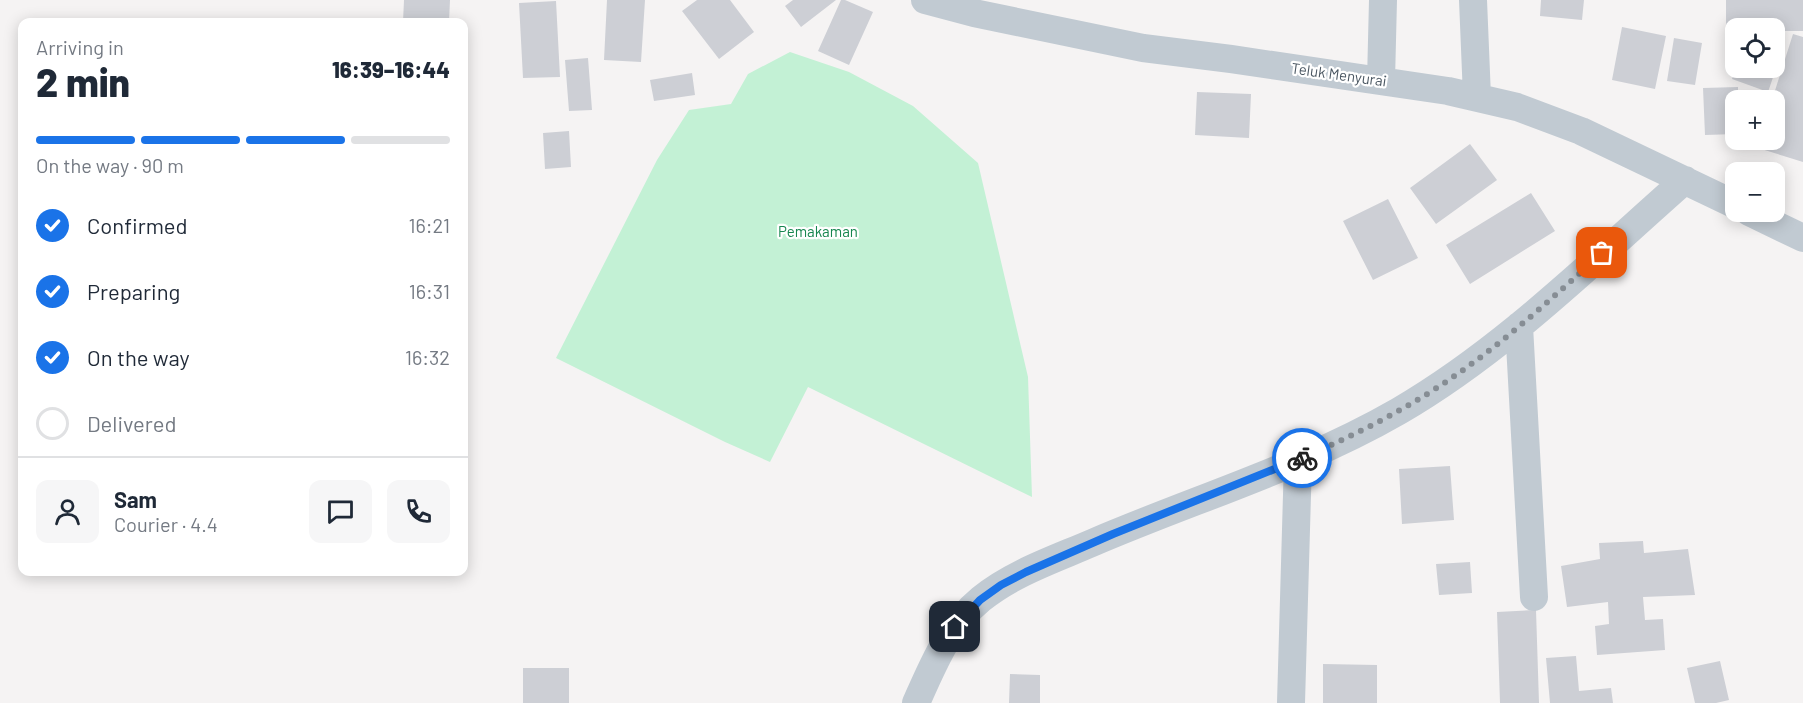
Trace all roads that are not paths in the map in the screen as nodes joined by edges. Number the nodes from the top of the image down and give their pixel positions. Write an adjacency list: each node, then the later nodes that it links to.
1 (925, 0): 4 (street, Teluk Menyurai)
2 (1383, 0): 4 (street)
3 (1473, 0): 5 (street)
4 (1381, 81): 5 (street, Teluk Menyurai)
5 (1477, 97): 6 (street, Teluk Menyurai)
6 (1685, 180): 7 (street, Teluk Menyurai); 10 (street)
7 (1725, 200)
8 (1770, 222): 9 (street)
9 (1803, 238)
10 (1520, 326): 11 (street); 12 (street)
11 (1298, 460): 13 (street); 14 (street)
12 (1534, 597)
13 (915, 703)
14 (1291, 703)

